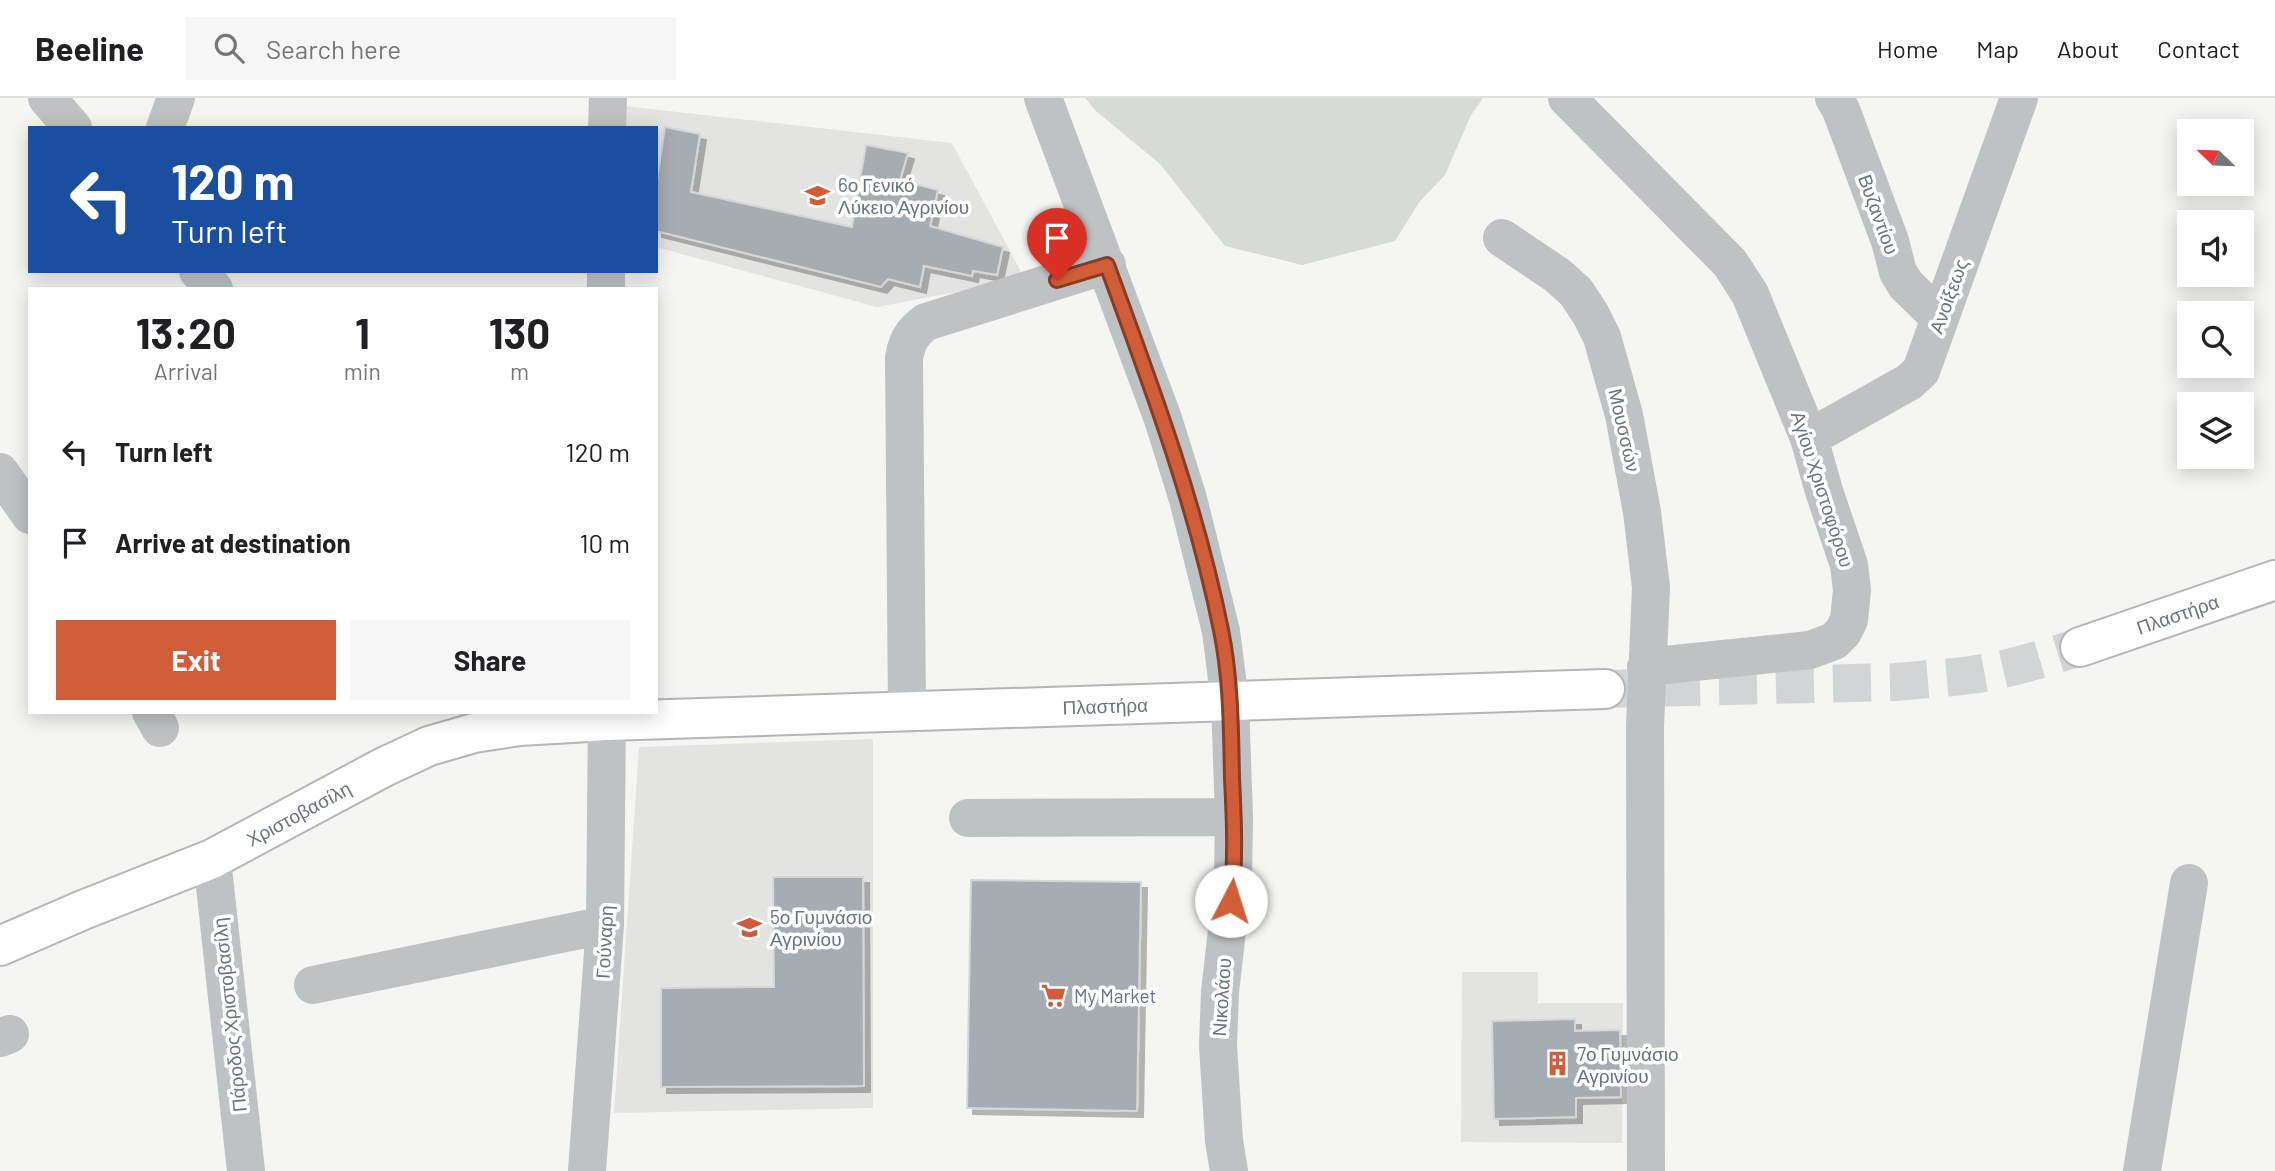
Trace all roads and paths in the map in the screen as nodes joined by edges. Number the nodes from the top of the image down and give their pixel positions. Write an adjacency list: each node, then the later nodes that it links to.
1 (47, 98): 8 (street)
2 (176, 98): 9 (street)
3 (608, 98): 10 (street)
4 (1043, 98): 12 (street, Νικολάου)
5 (1567, 98): 16 (street, Αγίου Χριστοφόρου)
6 (1834, 98): 15 (street, Βυζαντίου)
7 (2019, 98): 15 (street, Ανοίξεως)
8 (71, 126)
9 (166, 126)
10 (607, 126)
11 (1502, 238): 21 (street, Μουσσών)
12 (1107, 265): 23 (street, Νικολάου); 24 (street)
13 (200, 273): 14 (street)
14 (212, 287)
15 (1940, 318): 16 (street, Ανοίξεως)
16 (1809, 438): 21 (street, Αγίου Χριστοφόρου)
17 (0, 472): 18 (street)
18 (28, 512)
19 (2275, 580): 20 (main road, Πλαστήρα)
20 (2080, 647)
21 (1646, 667): 36 (street)
22 (1605, 689): 23 (main road, Πλαστήρα)
23 (1230, 702): 24 (main road, Πλαστήρα); 26 (street, Νικολάου)
24 (907, 711): 25 (main road, Πλαστήρα)
25 (607, 717): 28 (main road, Χριστοβασίλη); 30 (street, Γούναρη)
26 (1234, 817): 27 (street); 33 (street, Νικολάου)
27 (968, 818)
28 (212, 859): 31 (main road, Χριστοβασίλη); 34 (street, Πάροδος Χριστοβασίλη)
29 (2189, 883): 37 (street)
30 (605, 925): 32 (street); 35 (street, Γούναρη)
31 (0, 946)
32 (313, 985)
33 (1220, 1170)
34 (246, 1171)
35 (587, 1171)
36 (1646, 1171)
37 (2142, 1171)

